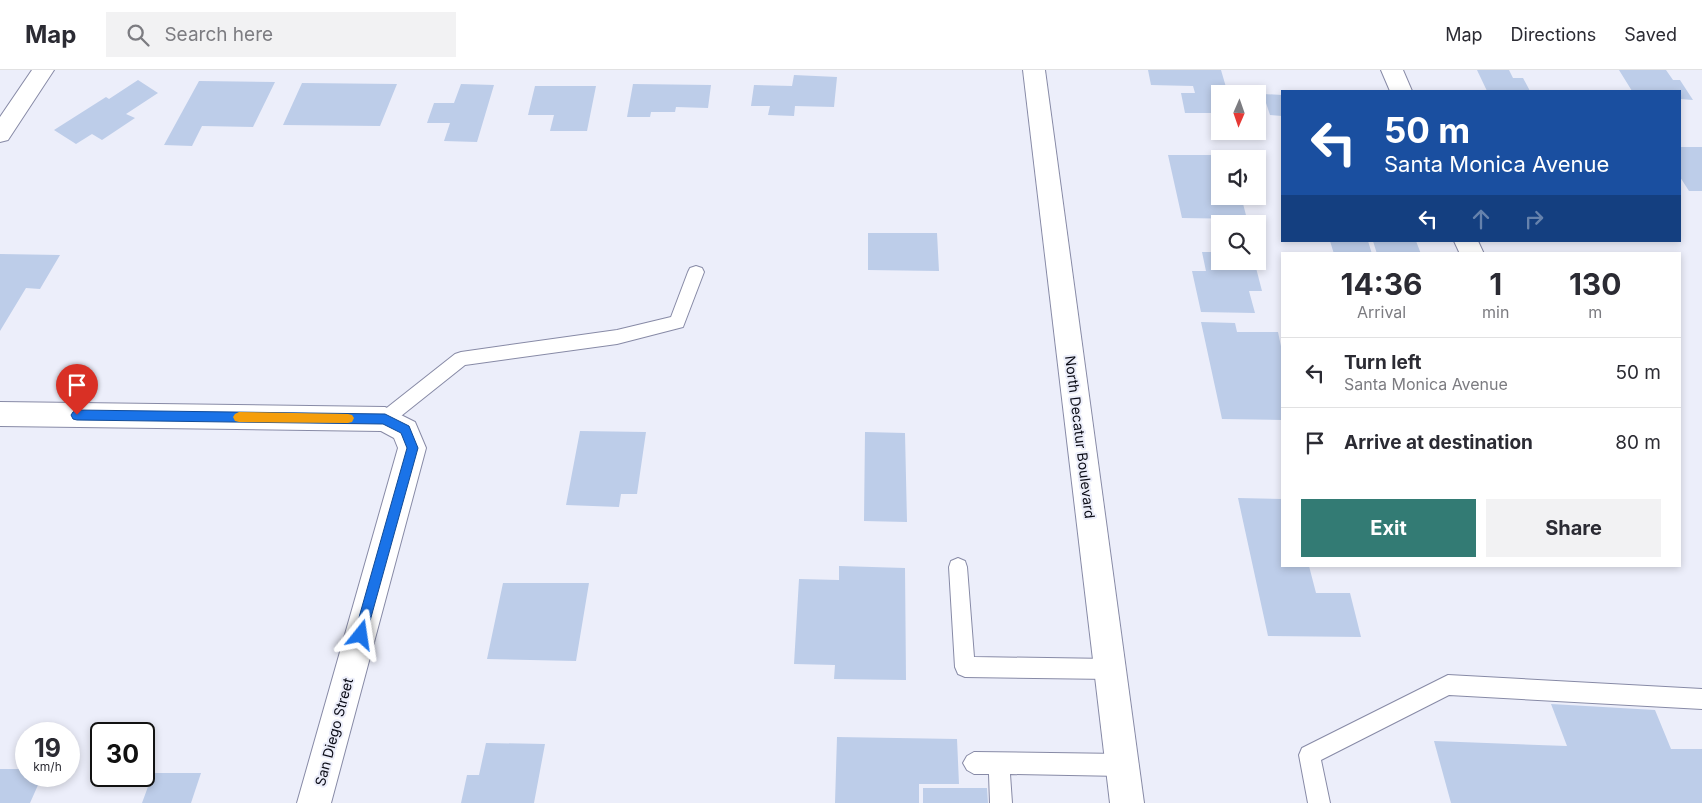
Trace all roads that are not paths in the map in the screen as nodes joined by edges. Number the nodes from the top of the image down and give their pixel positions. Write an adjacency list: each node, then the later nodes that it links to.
1 (43, 70): 5 (street)
2 (1034, 70): 10 (street, North Decatur Boulevard)
3 (1392, 70): 4 (street)
4 (1401, 90)
5 (0, 134)
6 (696, 272): 8 (lane)
7 (0, 414): 8 (street)
8 (395, 424): 15 (street, San Diego Street)
9 (958, 567): 10 (lane)
10 (1110, 668): 14 (street, North Decatur Boulevard)
11 (1702, 699): 18 (lane)
12 (974, 763): 13 (lane)
13 (999, 763): 14 (lane); 16 (lane)
14 (1122, 764): 17 (street, North Decatur Boulevard)
15 (314, 803)
16 (1002, 803)
17 (1127, 803)
18 (1320, 803)

